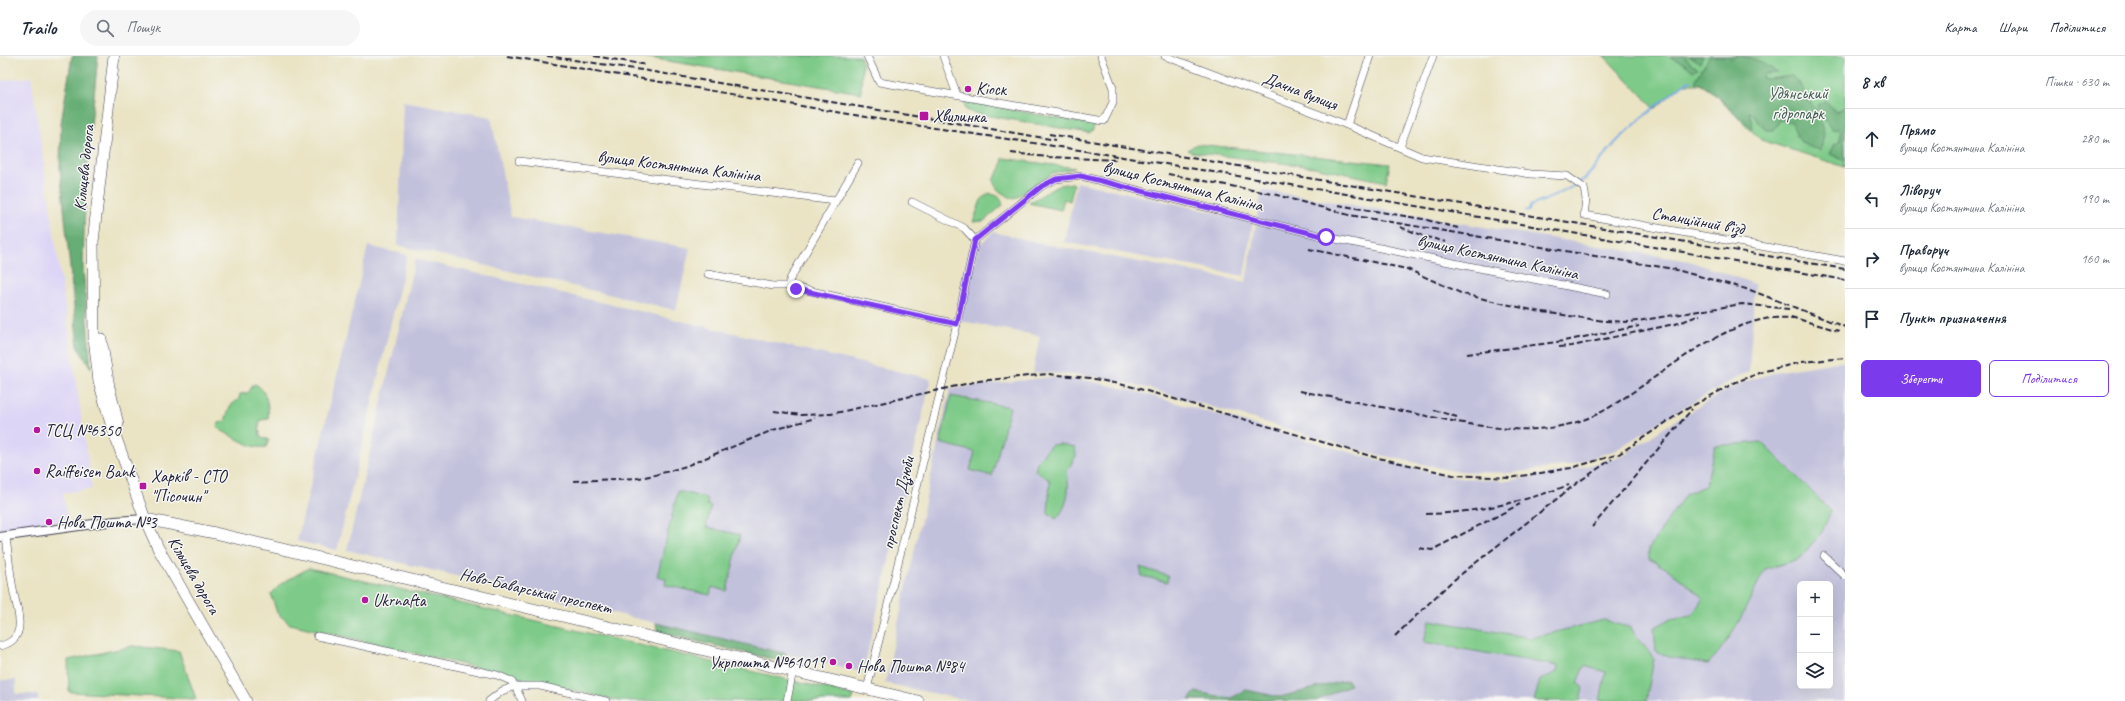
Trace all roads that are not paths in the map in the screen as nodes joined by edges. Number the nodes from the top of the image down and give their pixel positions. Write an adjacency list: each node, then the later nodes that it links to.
1 (114, 56): 22 (main road, Кільцева дорога)
2 (867, 56): 8 (street)
3 (943, 56): 8 (street)
4 (1101, 56): 8 (street)
5 (1165, 56): 9 (street, Дачна вулиця)
6 (1370, 56): 9 (street)
7 (1433, 56): 10 (street)
8 (957, 95)
9 (1346, 125): 10 (street, Дачна вулиця)
10 (1400, 147): 13 (street, Дачна вулиця)
11 (519, 161): 14 (street, вулиця Костянтина Калініна)
12 (858, 163): 14 (street)
13 (1579, 183): 17 (street, Станційний в’їзд)
14 (835, 201): 19 (street)
15 (912, 202): 16 (street)
16 (975, 240): 20 (street, вулиця Костянтина Калініна); 21 (street)
17 (1845, 261)
18 (708, 274): 19 (street)
19 (789, 286): 21 (street)
20 (1607, 294)
21 (957, 324): 30 (street, проспект Дзюби)
22 (145, 519): 23 (street); 28 (main road, Ново-Баварський проспект); 31 (main road, Кільцева дорога)
23 (3, 537): 27 (street)
24 (1824, 556): 25 (street)
25 (1845, 576)
26 (317, 636): 29 (street)
27 (3, 645)
28 (793, 670): 30 (main road, Ново-Баварський проспект); 35 (street)
29 (515, 686): 32 (street); 33 (street); 34 (street)
30 (868, 689): 36 (main road, Ново-Баварський проспект)
31 (246, 701)
32 (489, 701)
33 (522, 701)
34 (606, 701)
35 (787, 701)
36 (917, 701)

